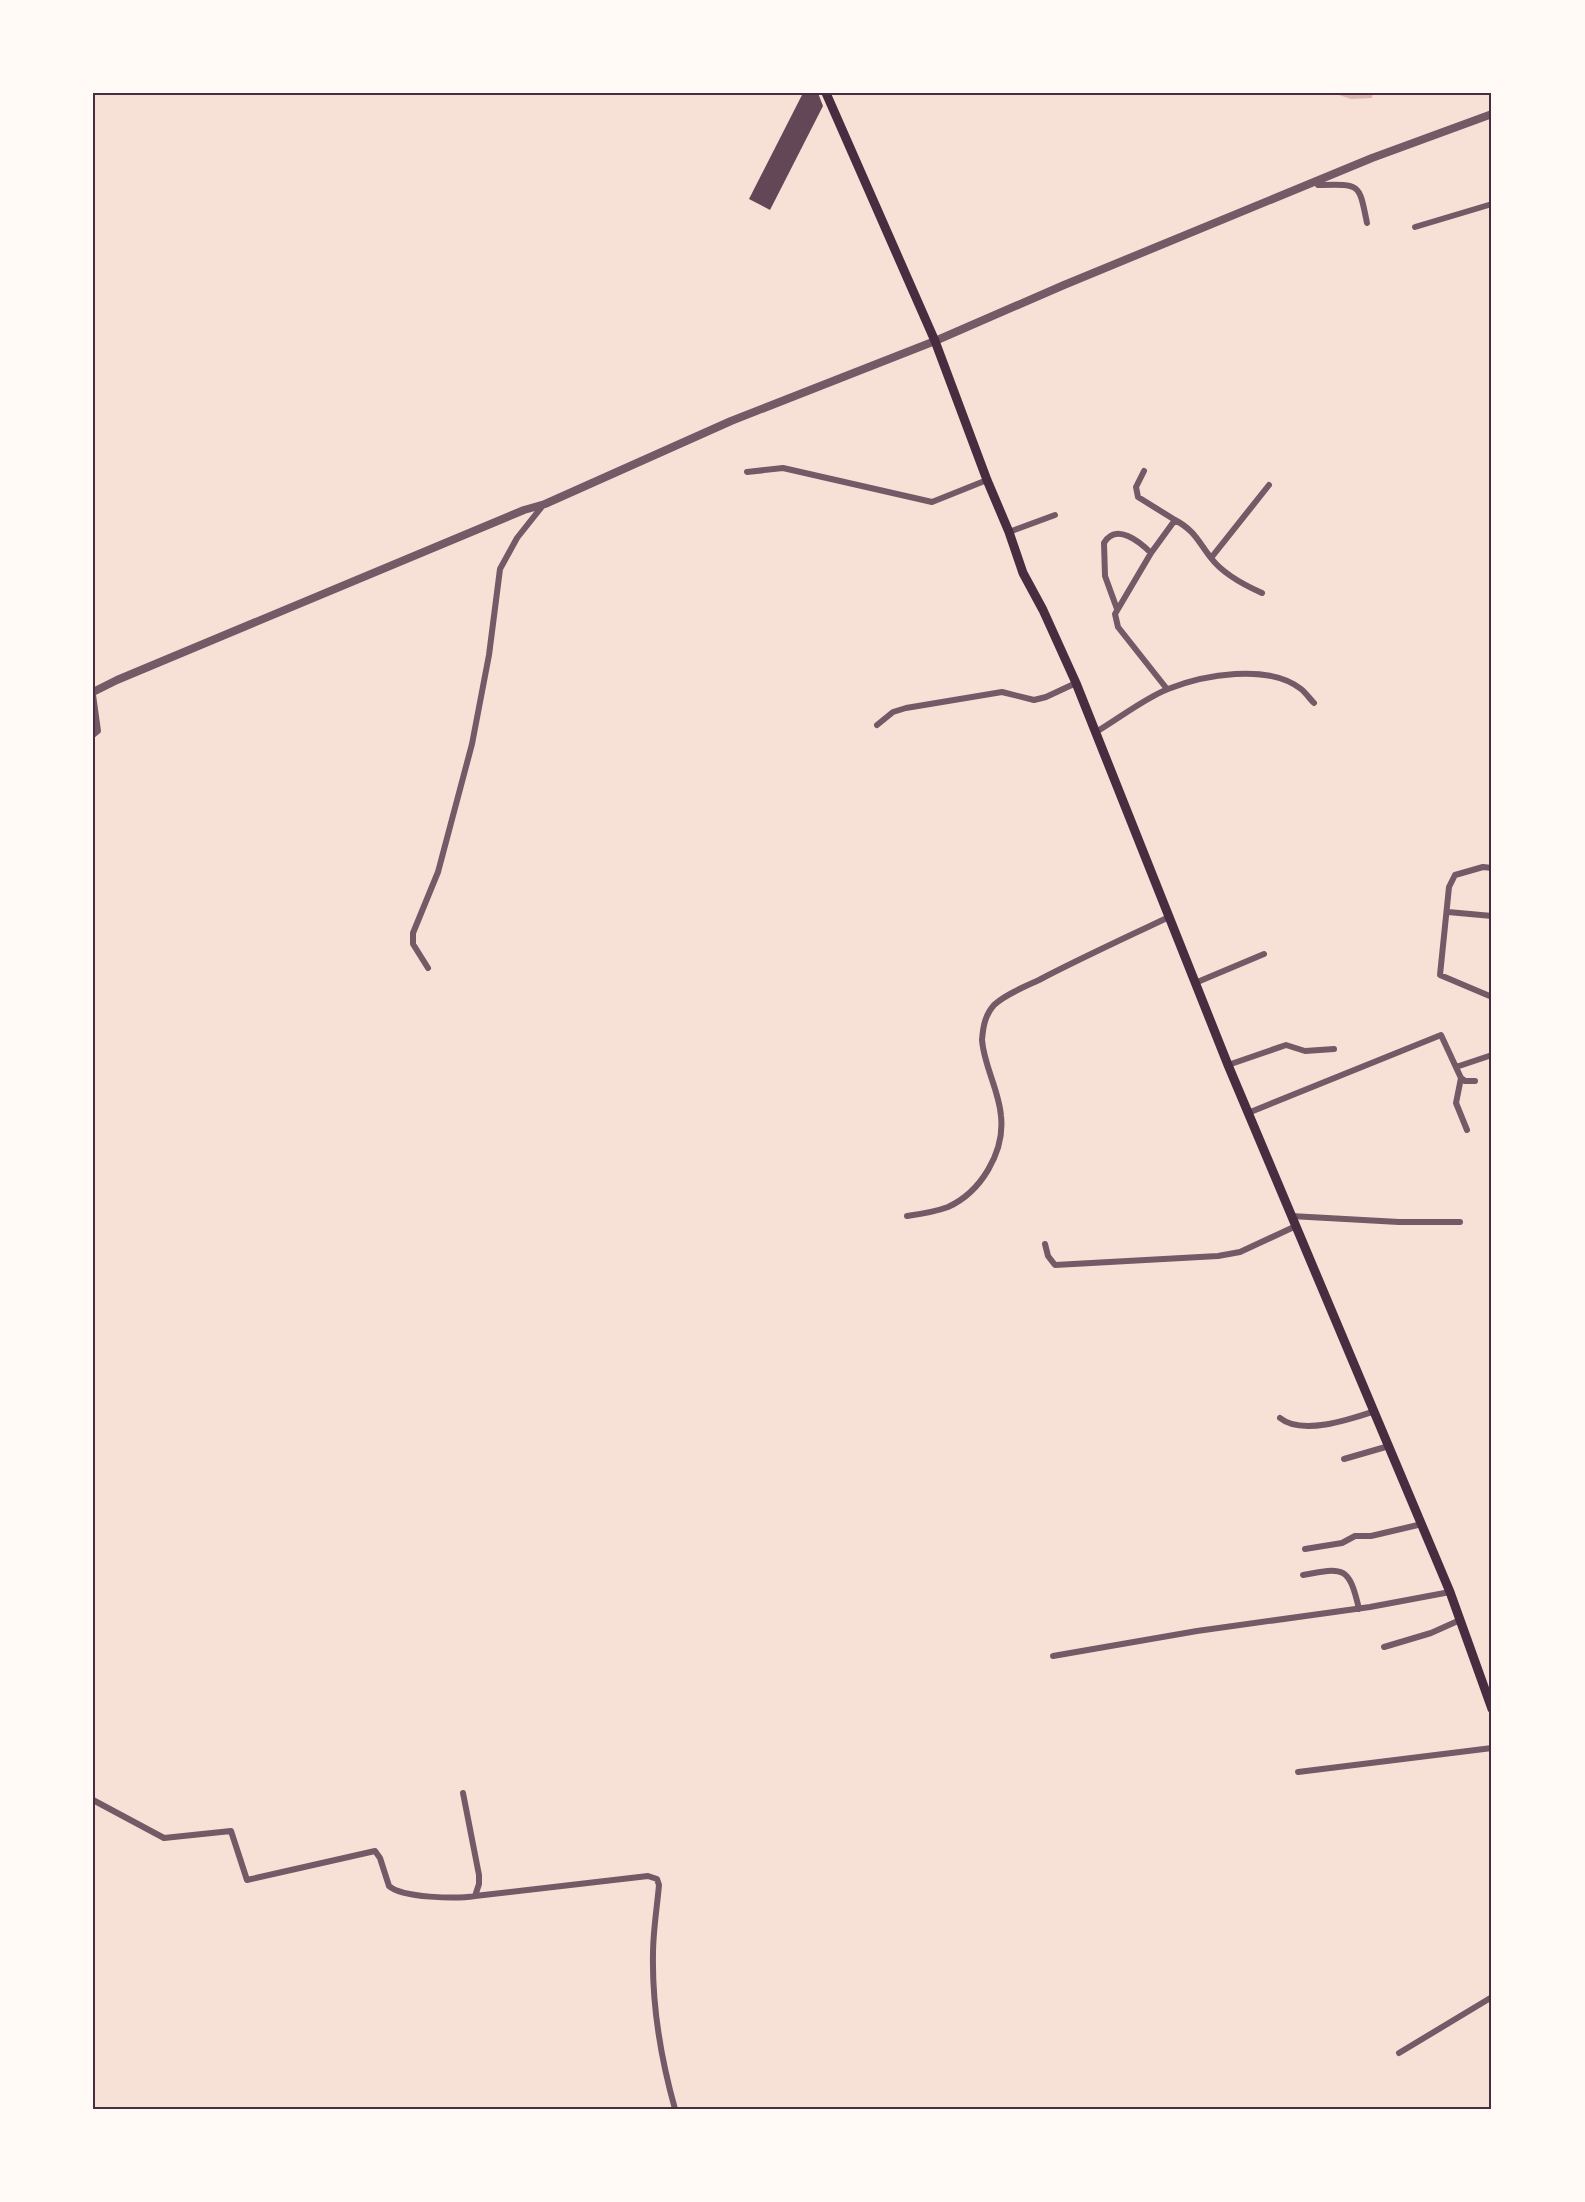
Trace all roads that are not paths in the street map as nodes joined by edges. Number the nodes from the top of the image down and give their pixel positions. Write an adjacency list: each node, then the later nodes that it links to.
1 (826, 93): 7 (main road)
2 (1492, 114): 3 (street)
3 (1317, 182): 5 (street); 7 (street)
4 (1492, 204): 6 (street)
5 (1367, 223)
6 (1415, 227)
7 (935, 341): 10 (main road); 12 (street)
8 (1144, 471): 14 (street)
9 (747, 472): 10 (street)
10 (987, 480): 15 (main road)
11 (1269, 485): 17 (street)
12 (545, 504): 22 (street); 32 (street)
13 (1055, 515): 15 (street)
14 (1175, 520): 16 (street); 17 (street)
15 (1009, 531): 20 (main road)
16 (1151, 553): 19 (street); 19 (street)
17 (1211, 558): 18 (street)
18 (1262, 593)
19 (1117, 609): 21 (street)
20 (1076, 683): 24 (street); 25 (main road)
21 (1167, 689): 23 (street); 25 (street)
22 (93, 694): 26 (street)
23 (1314, 703)
24 (877, 725)
25 (1096, 732): 30 (main road)
26 (93, 735)
27 (1492, 868): 28 (street)
28 (1448, 912): 29 (street); 34 (street)
29 (1492, 916)
30 (1169, 917): 33 (main road); 43 (street)
31 (1264, 954): 33 (street)
32 (428, 968)
33 (1195, 983): 37 (main road)
34 (1492, 997)
35 (1334, 1049): 37 (street)
36 (1492, 1055): 38 (street)
37 (1228, 1065): 41 (main road)
38 (1456, 1067): 39 (street); 41 (street)
39 (1461, 1078): 40 (street); 42 (street)
40 (1475, 1081)
41 (1248, 1113): 44 (main road)
42 (1467, 1130)
43 (907, 1216)
44 (1291, 1216): 45 (street); 46 (main road)
45 (1460, 1222)
46 (1296, 1226): 47 (street); 48 (main road)
47 (1045, 1244)
48 (1375, 1412): 49 (street); 50 (main road)
49 (1280, 1418)
50 (1390, 1446): 51 (street); 52 (main road)
51 (1344, 1459)
52 (1422, 1524): 53 (street); 55 (main road)
53 (1305, 1548)
54 (1303, 1575): 56 (street)
55 (1450, 1592): 56 (street); 57 (main road)
56 (1359, 1609): 59 (street)
57 (1460, 1620): 58 (street); 60 (main road)
58 (1384, 1647)
59 (1053, 1656)
60 (1492, 1709)
61 (1492, 1748): 62 (street)
62 (1298, 1772)
63 (464, 1793): 65 (street)
64 (93, 1800): 65 (street)
65 (475, 1896): 68 (street)
66 (1492, 1997): 67 (street)
67 (1399, 2054)
68 (675, 2109)

